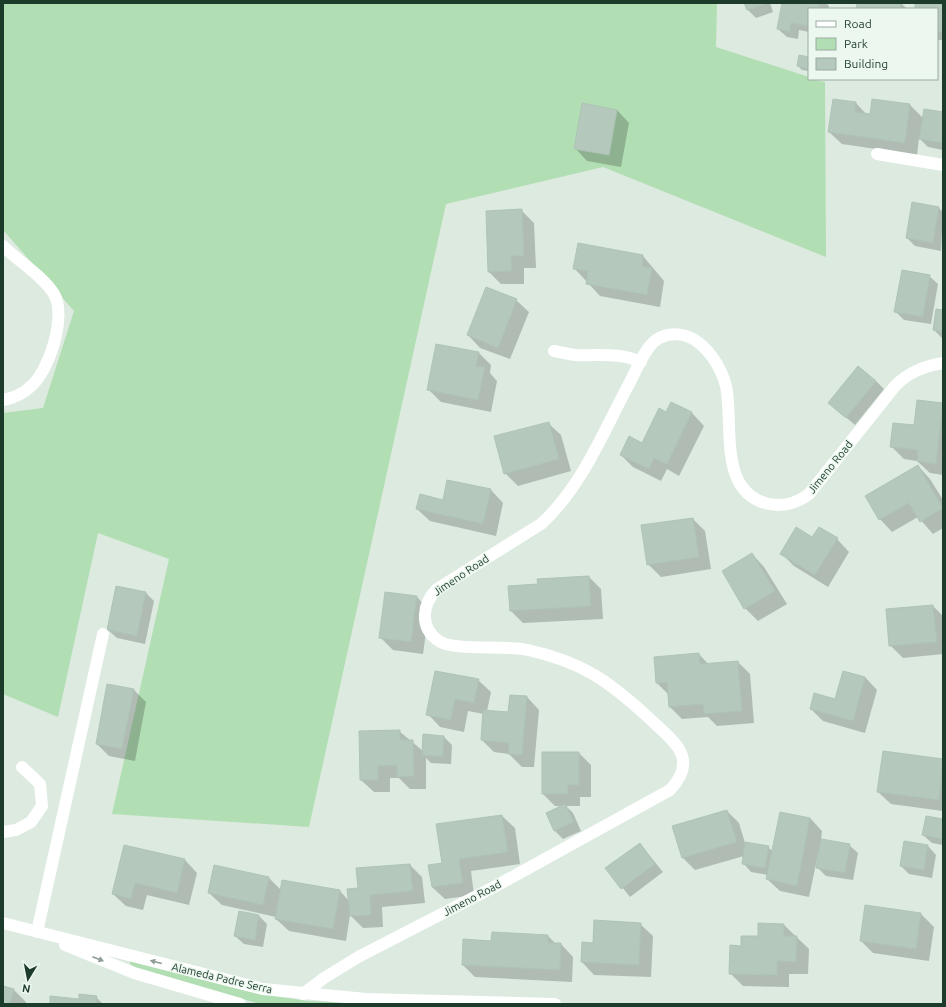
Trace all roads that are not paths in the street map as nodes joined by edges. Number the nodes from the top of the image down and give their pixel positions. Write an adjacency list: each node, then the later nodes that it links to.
1 (877, 154): 2 (street)
2 (943, 165)
3 (3, 246): 7 (street)
4 (554, 351): 5 (street)
5 (641, 362): 6 (street, Jimeno Road); 13 (street, Jimeno Road)
6 (943, 363)
7 (3, 400)
8 (103, 634): 12 (street)
9 (22, 767): 10 (street)
10 (3, 832)
11 (3, 923): 12 (street, Alameda Padre Serra)
12 (37, 932): 13 (street, Alameda Padre Serra, one-way to 12); 14 (street, Alameda Padre Serra, one-way to 14)
13 (303, 994): 15 (street, Alameda Padre Serra)
14 (240, 1004)
15 (555, 1004)

